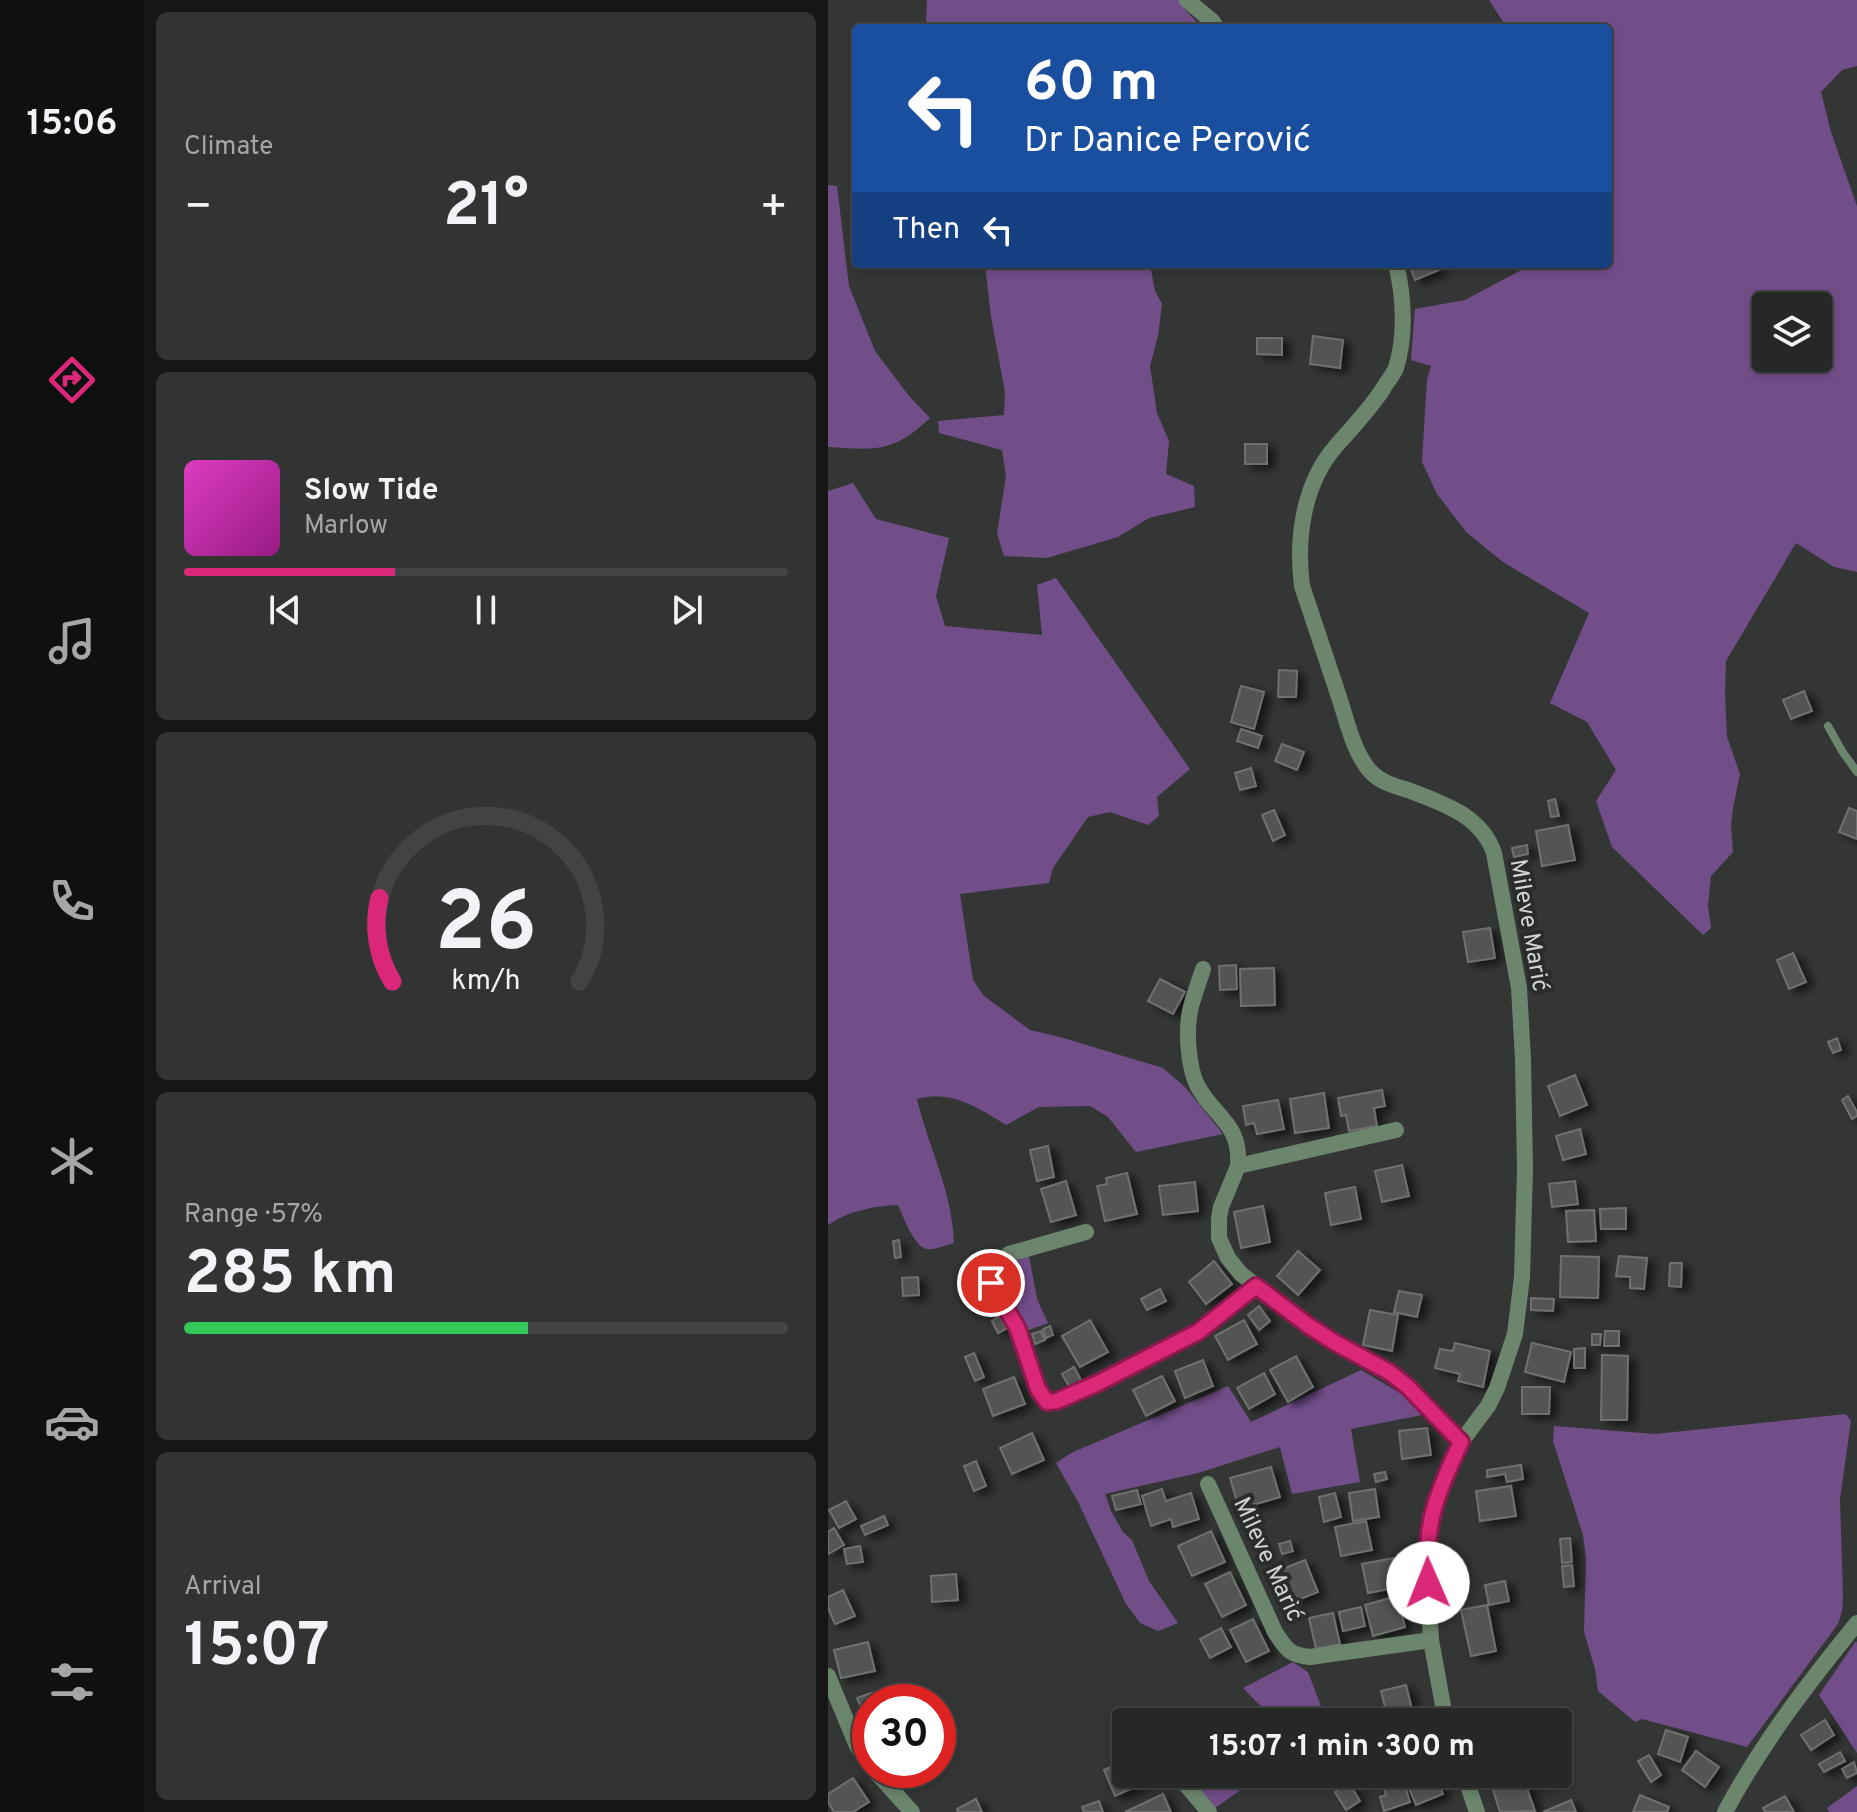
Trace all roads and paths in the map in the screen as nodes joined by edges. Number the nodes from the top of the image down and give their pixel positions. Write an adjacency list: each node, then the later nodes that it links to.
1 (1187, 0): 2 (street)
2 (1214, 24)
3 (1397, 268): 11 (street, Mileve Marić)
4 (1828, 726): 5 (lane)
5 (1857, 772)
6 (1203, 969): 8 (street)
7 (1396, 1130): 8 (street)
8 (1238, 1166): 10 (street)
9 (1086, 1232): 10 (street)
10 (1256, 1286): 11 (street)
11 (1461, 1442): 14 (street, Mileve Marić)
12 (1208, 1484): 14 (street, Mileve Marić)
13 (1857, 1623): 24 (street)
14 (1431, 1640): 16 (street, Mileve Marić)
15 (828, 1676): 17 (street)
16 (1443, 1708)
17 (852, 1734)
18 (890, 1788): 21 (street)
19 (1189, 1788): 22 (street)
20 (1469, 1788): 23 (street)
21 (912, 1812)
22 (1209, 1812)
23 (1477, 1812)
24 (1725, 1812)

